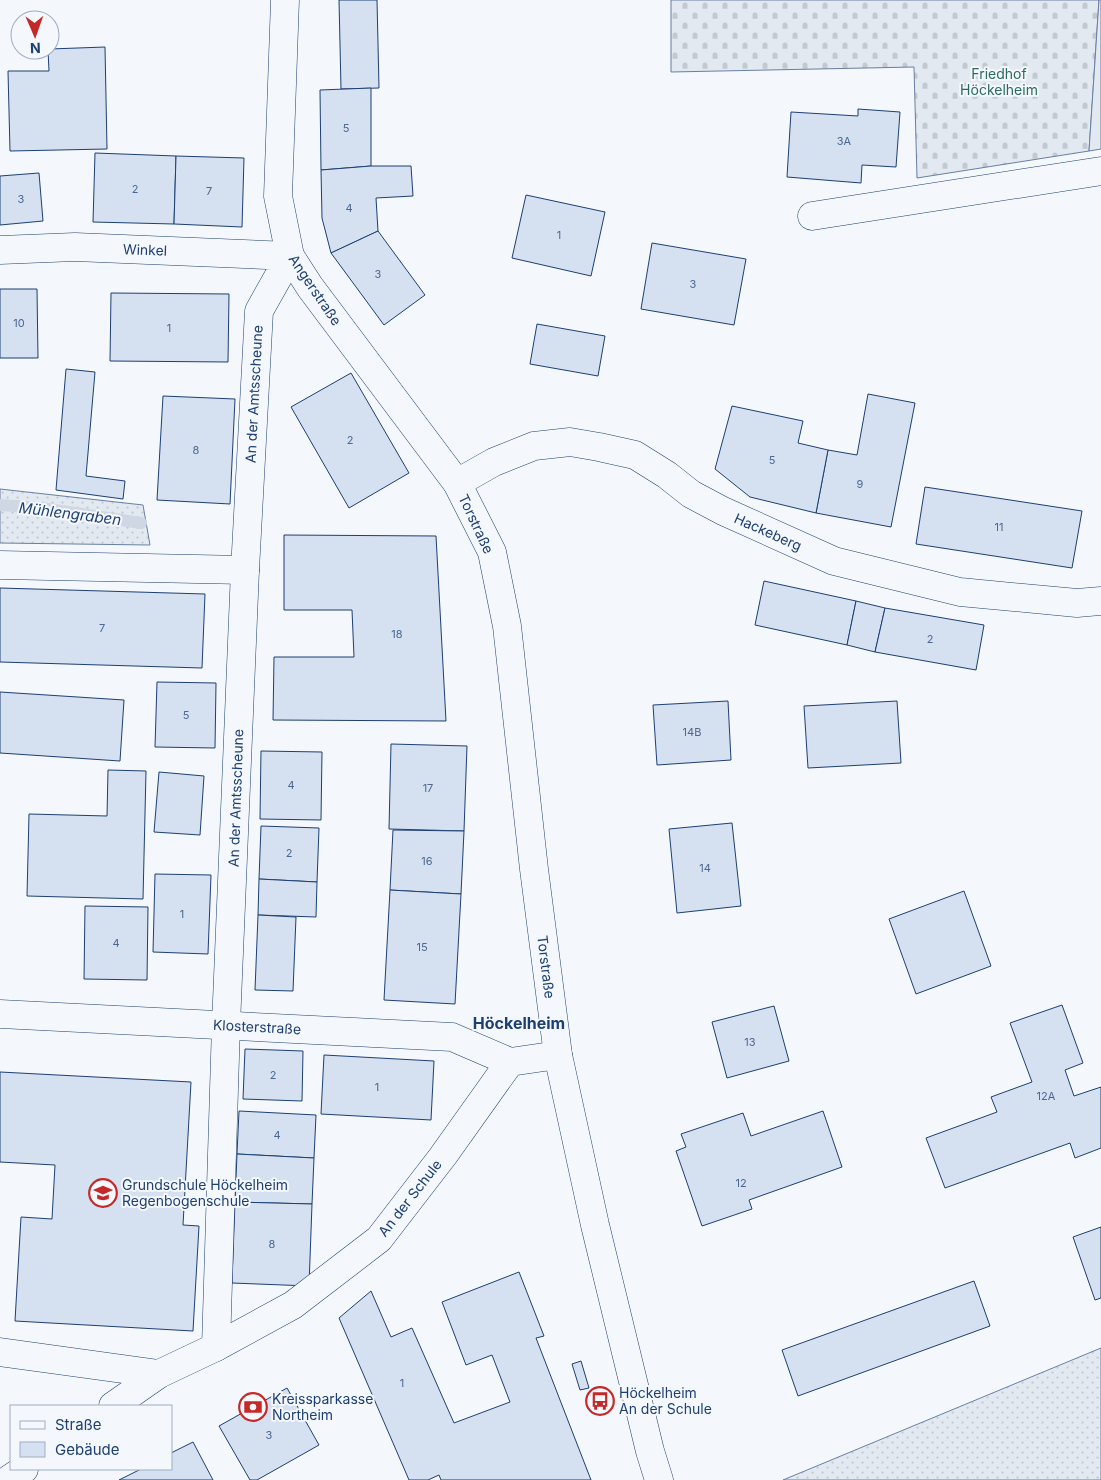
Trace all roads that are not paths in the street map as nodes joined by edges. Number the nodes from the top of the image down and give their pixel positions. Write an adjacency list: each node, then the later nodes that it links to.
1 (285, 0): 5 (street, Angerstraße)
2 (1101, 171): 3 (street)
3 (812, 216)
4 (0, 250): 5 (street, Winkel)
5 (290, 256): 6 (street, Angerstraße); 8 (street, An der Amtsscheune)
6 (456, 483): 9 (street, Hackeberg); 12 (street, Torstraße)
7 (0, 564): 8 (street)
8 (246, 570): 11 (street, An der Amtsscheune)
9 (1101, 602)
10 (0, 1014): 11 (street, Klosterstraße)
11 (226, 1025): 13 (street, Klosterstraße); 14 (street)
12 (558, 1055): 13 (street); 20 (street, Torstraße)
13 (510, 1062): 14 (street, An der Schule)
14 (216, 1347): 16 (street, An der Schule)
15 (0, 1352): 16 (street)
16 (159, 1374): 17 (street, An der Schule)
17 (114, 1405)
18 (23, 1470): 19 (street)
19 (8, 1480)
20 (659, 1480)

